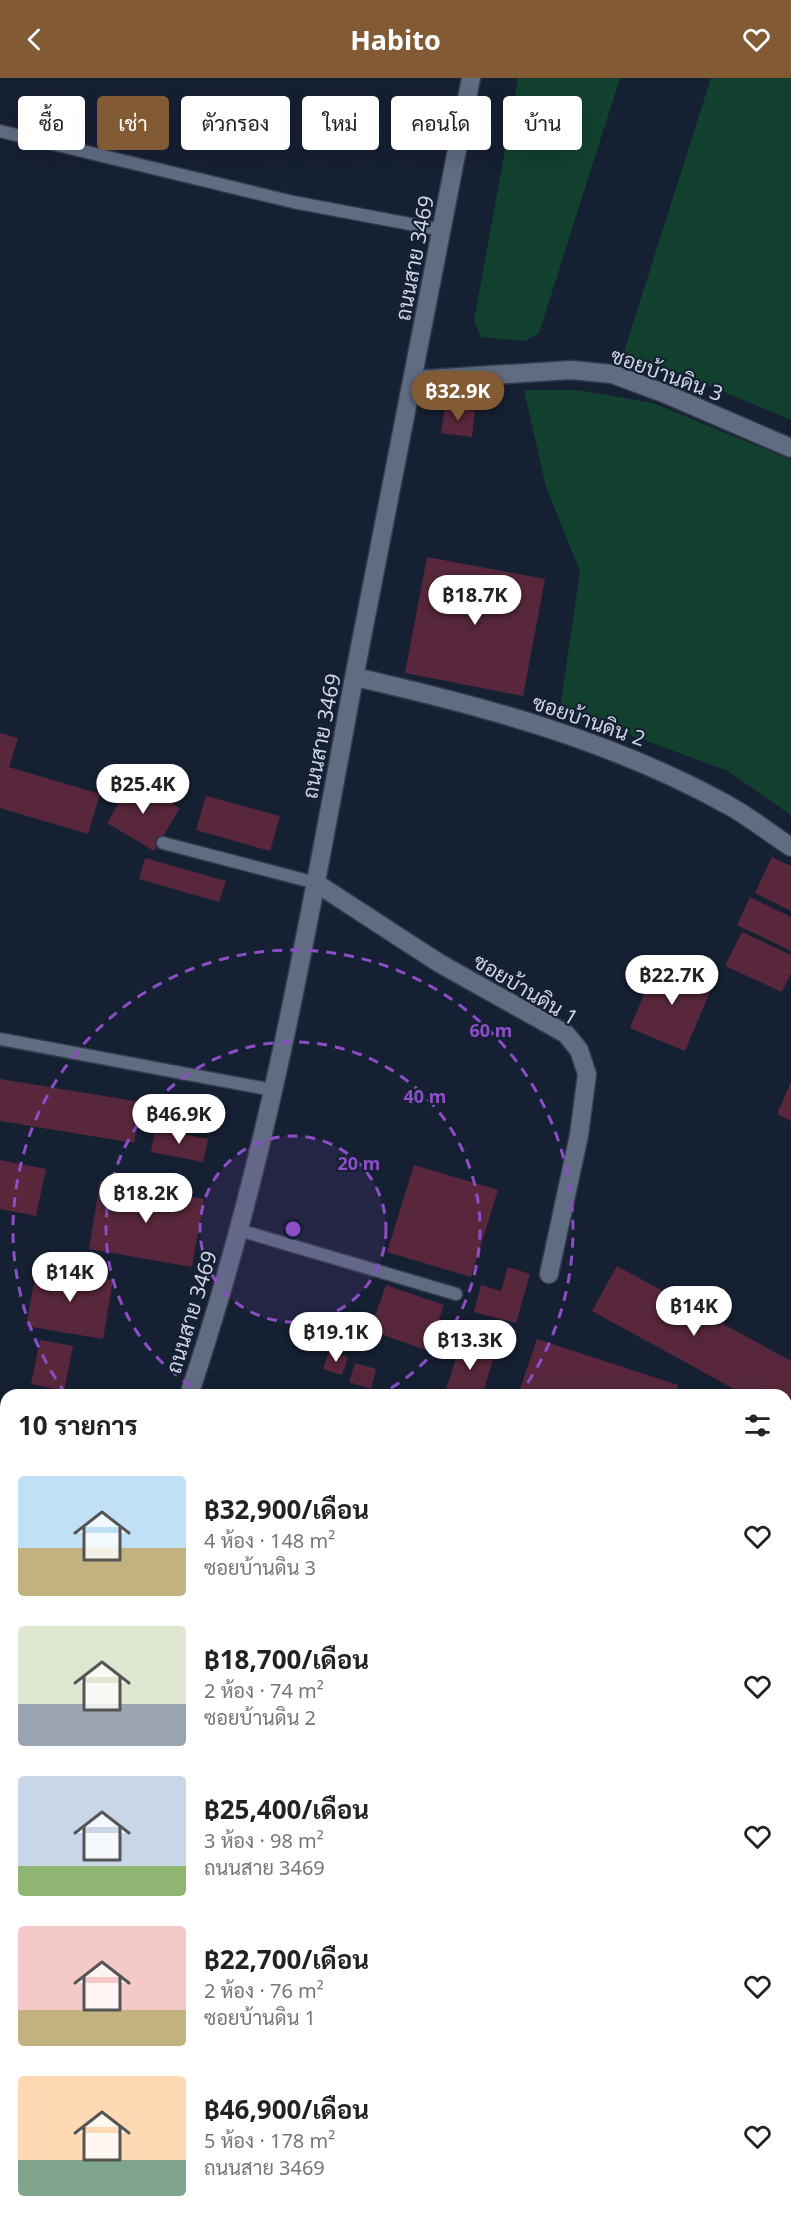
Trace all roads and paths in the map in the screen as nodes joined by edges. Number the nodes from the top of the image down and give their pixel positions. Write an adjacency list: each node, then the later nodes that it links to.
1 (471, 78): 3 (street, ถนนสาย 3469)
2 (0, 131): 3 (lane)
3 (442, 230): 4 (street, ถนนสาย 3469)
4 (413, 380): 5 (street, ซอยบ้านดิน 3); 6 (street, ถนนสาย 3469)
5 (791, 448)
6 (355, 677): 8 (street, ซอยบ้านดิน 2); 9 (street, ถนนสาย 3469)
7 (163, 843): 9 (lane)
8 (791, 847)
9 (316, 883): 11 (street, ถนนสาย 3469); 13 (street, ซอยบ้านดิน 1)
10 (0, 1039): 11 (lane)
11 (273, 1090): 12 (street, ถนนสาย 3469)
12 (239, 1230): 14 (lane); 15 (street, ถนนสาย 3469)
13 (549, 1274)
14 (456, 1294)
15 (191, 1389)

